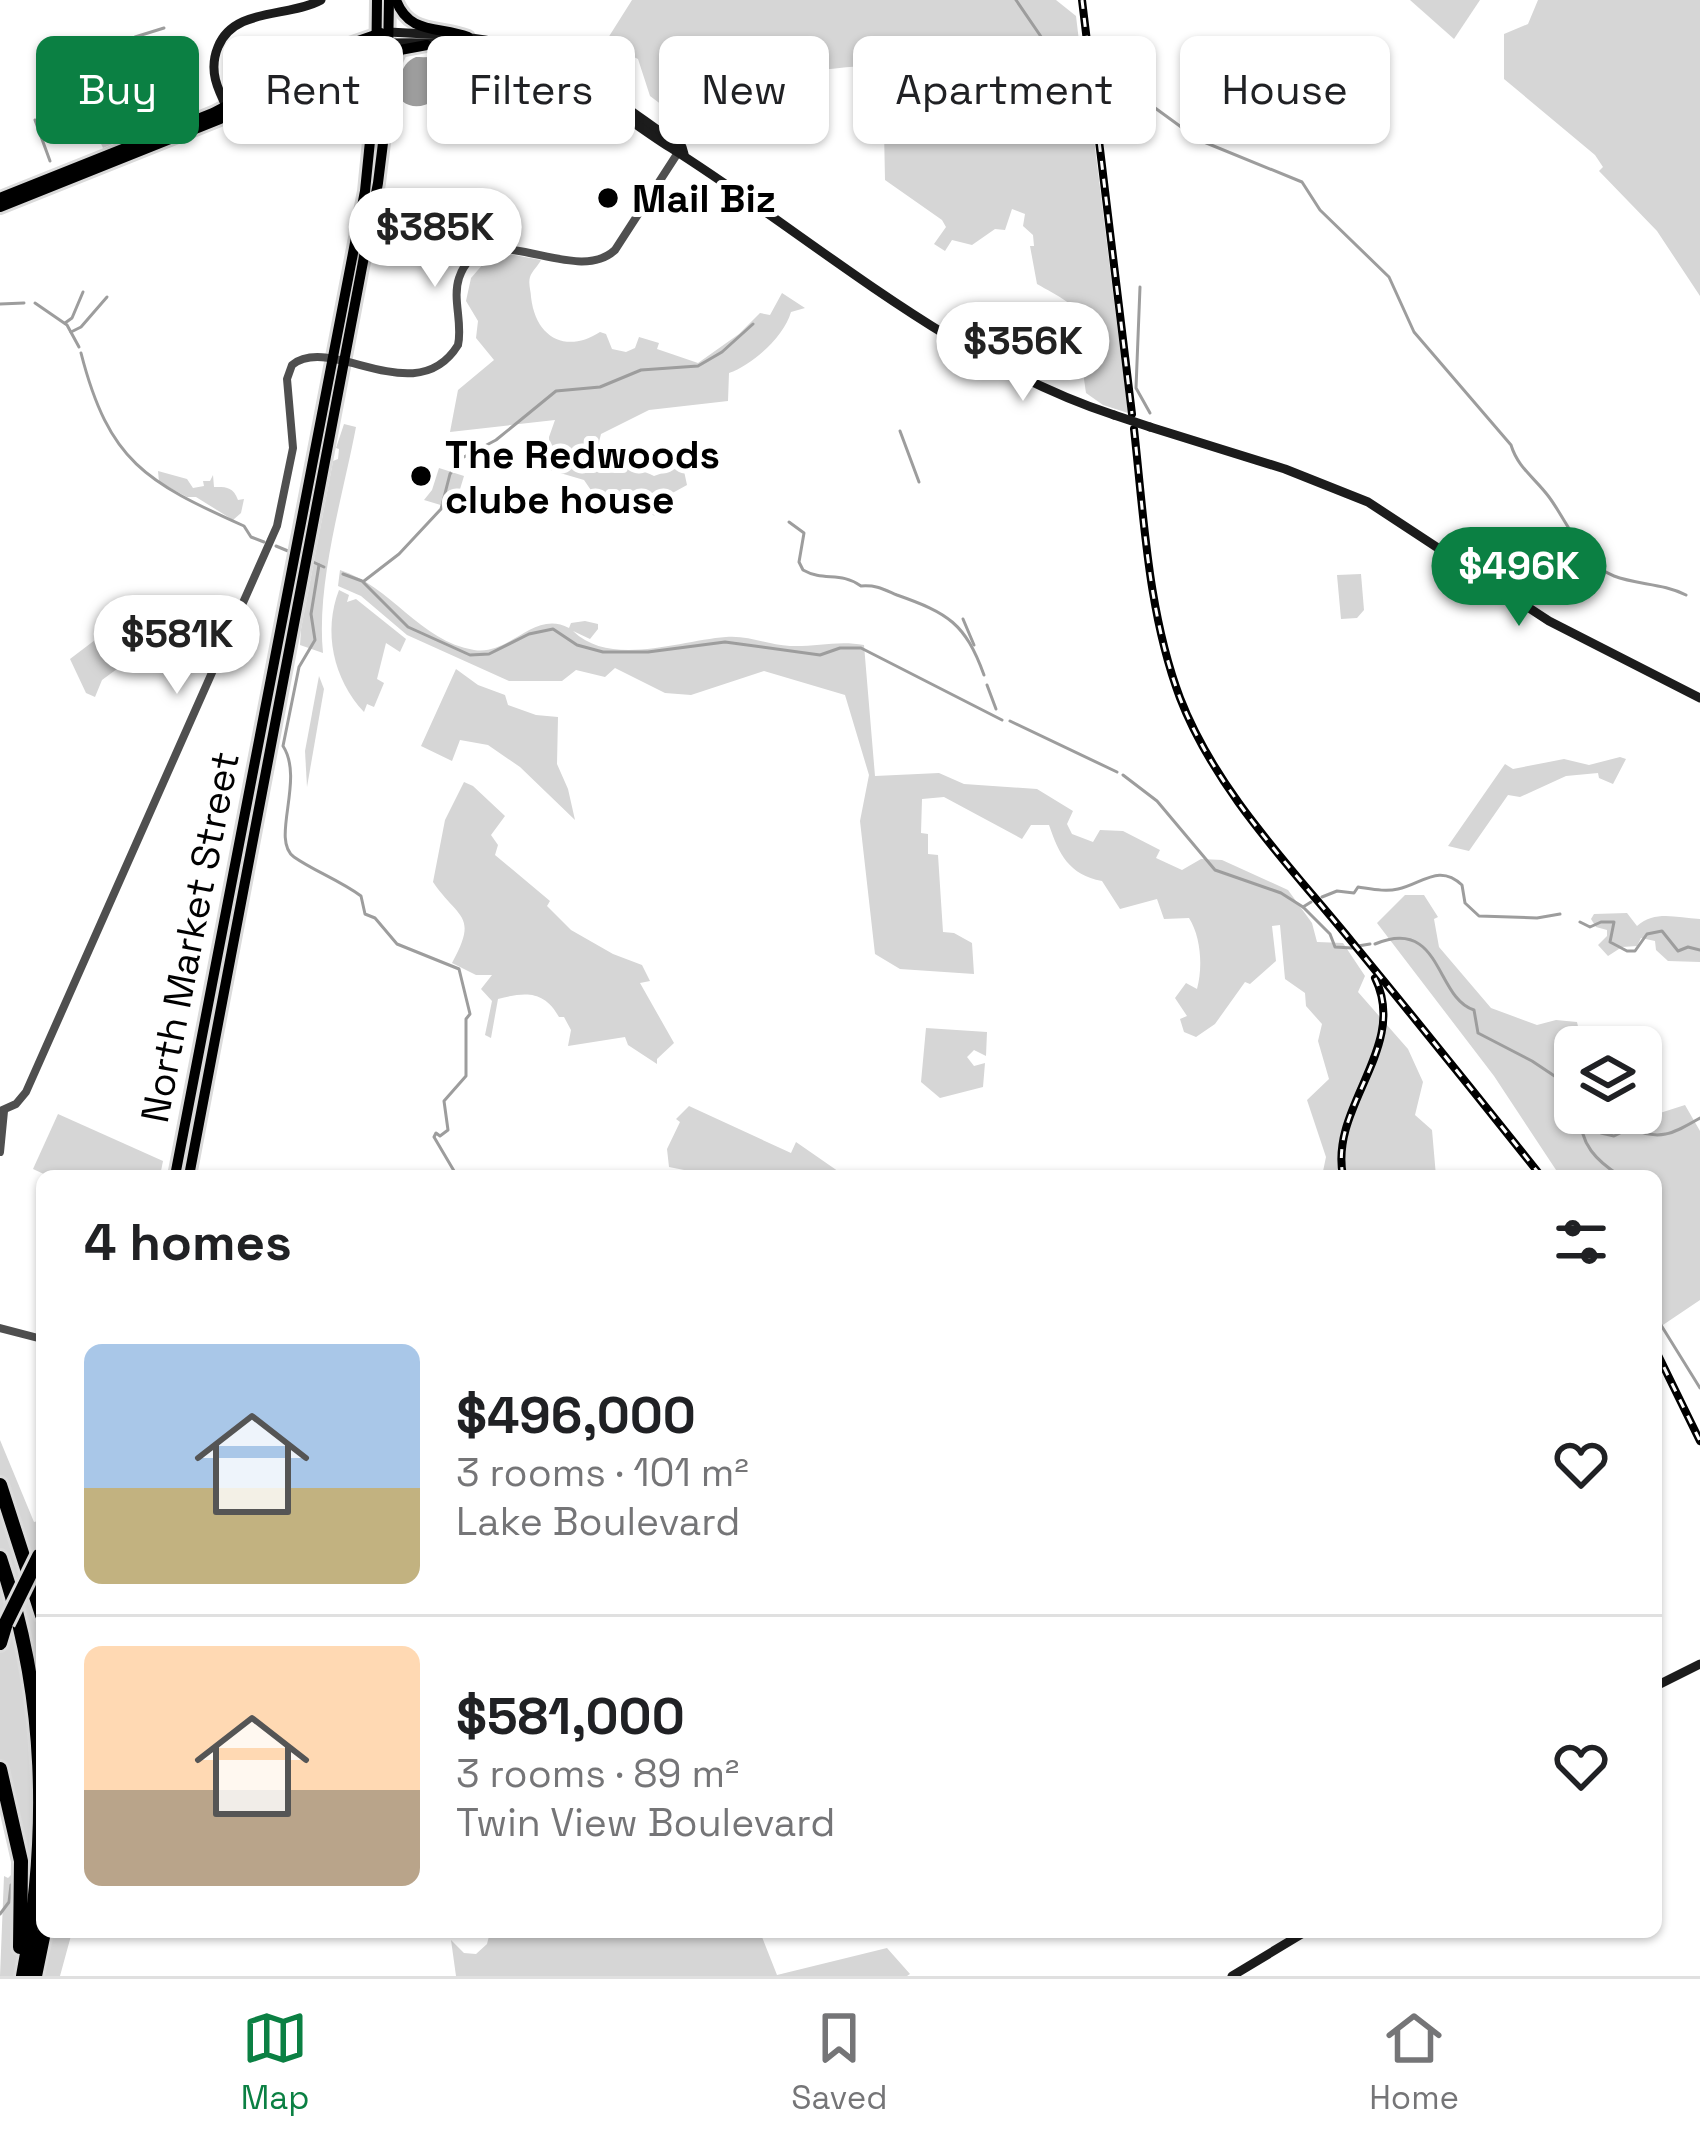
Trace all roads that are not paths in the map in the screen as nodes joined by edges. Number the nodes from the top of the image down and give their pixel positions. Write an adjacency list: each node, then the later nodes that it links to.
1 (321, 0): 4 (main road)
2 (376, 0): 5 (main road, North Market Street)
3 (393, 0): 6 (main road, North Market Street); 7 (main road)
4 (225, 36)
5 (383, 36)
6 (384, 36)
7 (464, 36)
8 (223, 40): 12 (main road)
9 (403, 41): 10 (main road)
10 (427, 45): 11 (main road)
11 (403, 49)
12 (223, 97)
13 (223, 112): 19 (main road)
14 (635, 118): 18 (main road)
15 (635, 119): 18 (main road)
16 (369, 144): 20 (main road, North Market Street)
17 (383, 144): 21 (main road, North Market Street)
18 (681, 151): 21 (street); 22 (main road, bridge)
19 (0, 202)
20 (331, 361): 21 (street); 23 (street); 25 (main road, North Market Street)
21 (345, 363): 26 (main road, North Market Street)
22 (1700, 698)
23 (2, 1111): 24 (street)
24 (1, 1145)
25 (177, 1170)
26 (190, 1170)
27 (0, 1328): 28 (street)
28 (36, 1337)
29 (0, 1485): 32 (highway)
30 (0, 1558): 36 (highway)
31 (36, 1564): 33 (highway, bridge)
32 (36, 1597)
33 (0, 1643)
34 (1700, 1664): 35 (main road)
35 (1662, 1683)
36 (36, 1713)
37 (0, 1769): 41 (highway)
38 (36, 1897): 41 (highway)
39 (43, 1938): 42 (highway)
40 (1295, 1938): 43 (main road)
41 (19, 1976)
42 (35, 1976)
43 (1232, 1976)

